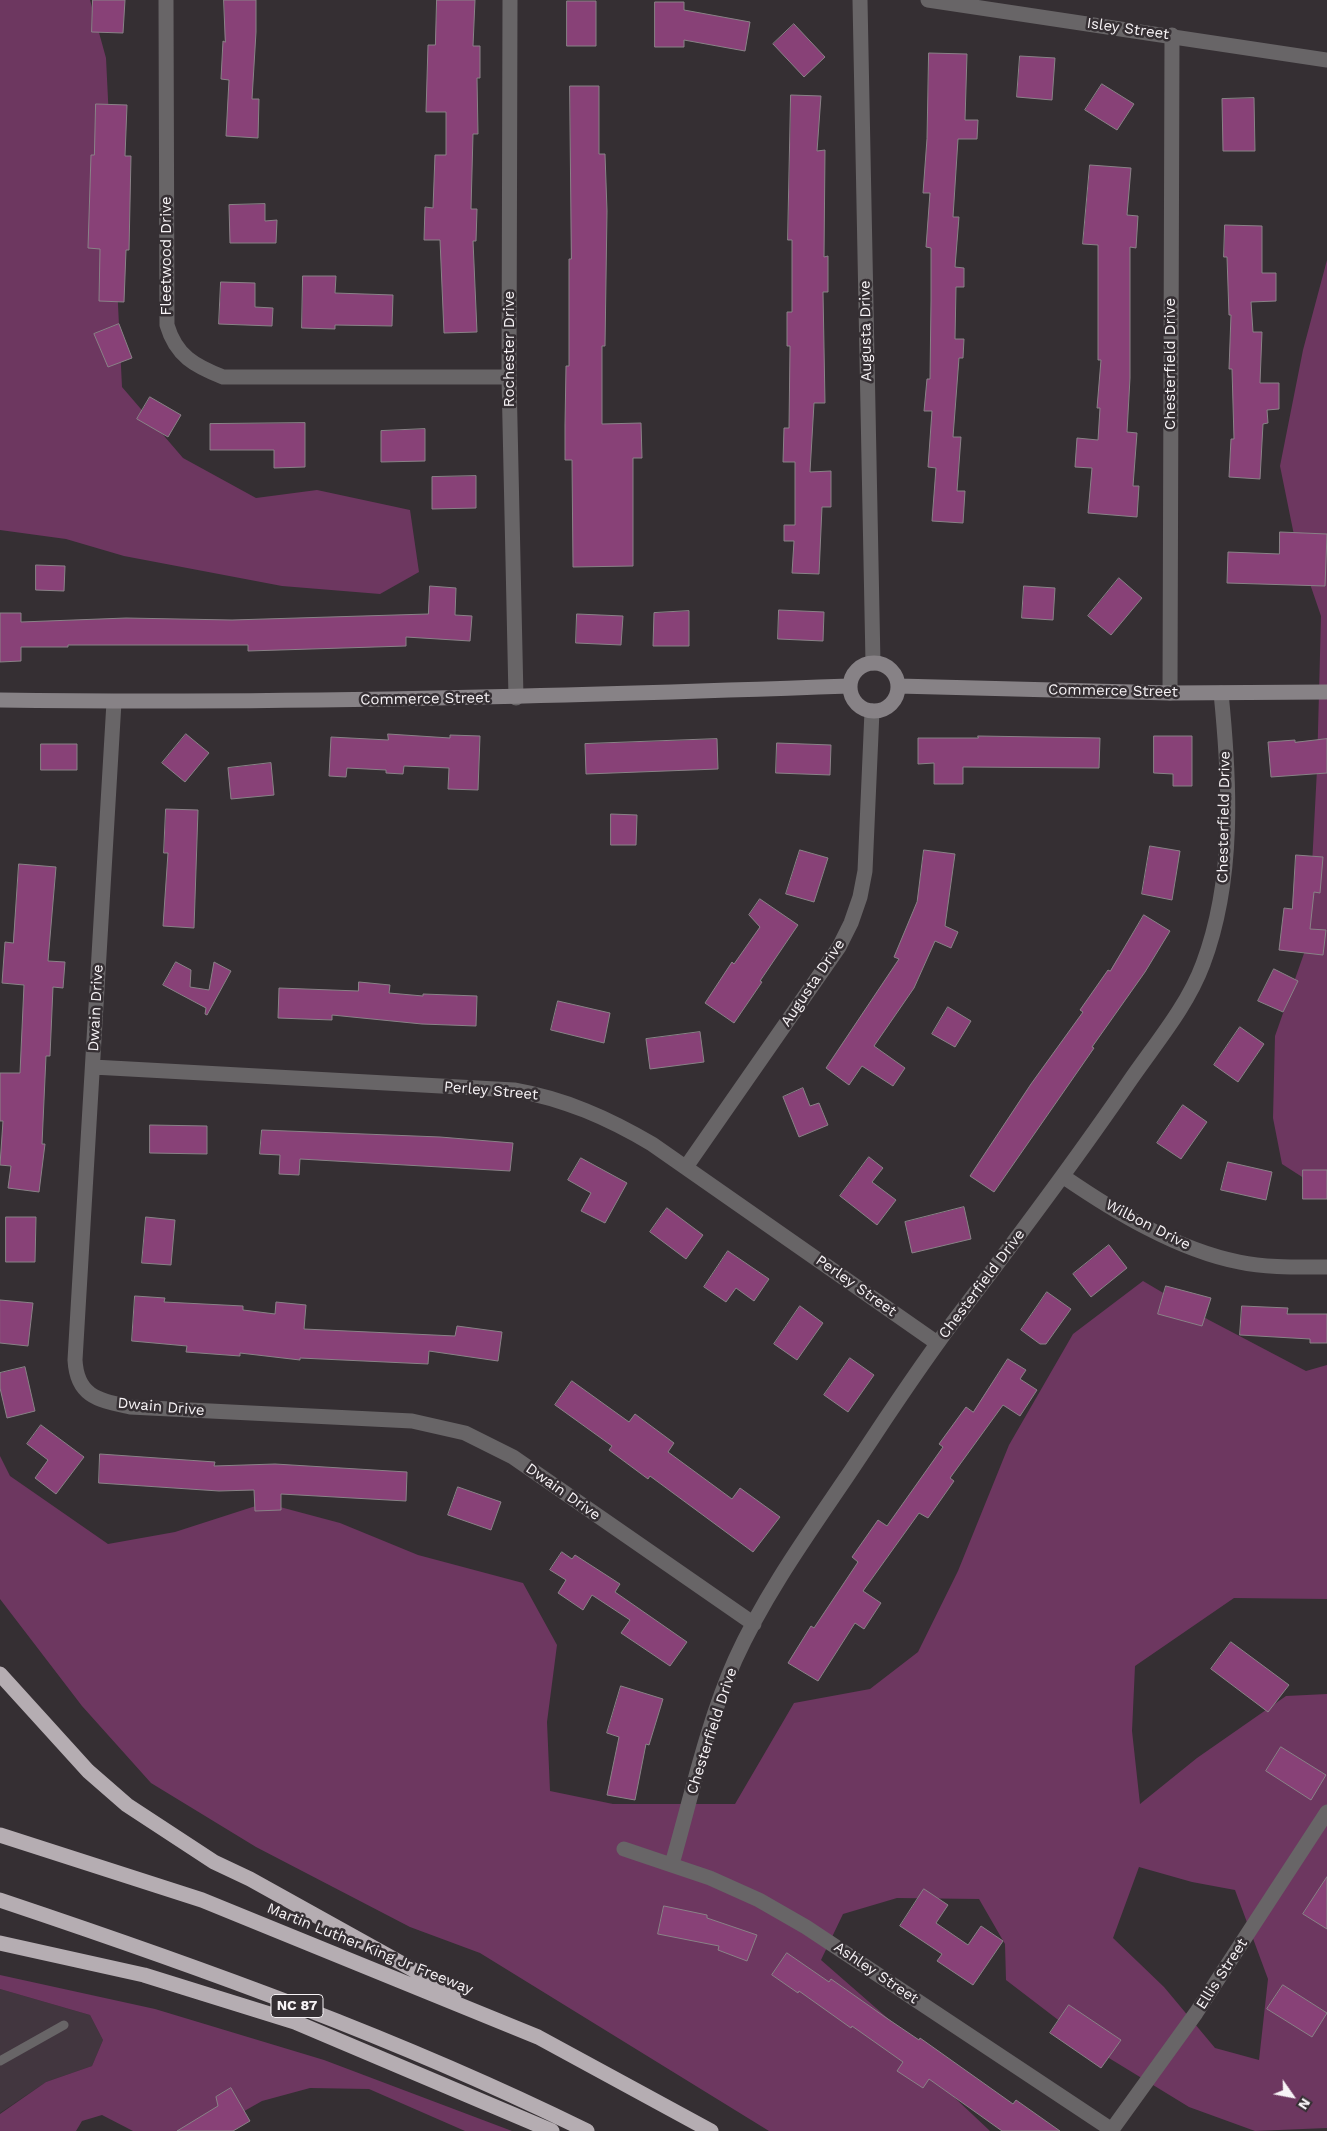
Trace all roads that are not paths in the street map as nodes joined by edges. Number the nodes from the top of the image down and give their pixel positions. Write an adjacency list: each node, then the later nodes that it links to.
1 (166, 0): 7 (street, Fleetwood Drive)
2 (510, 0): 7 (street, Rochester Drive)
3 (860, 0): 8 (street, Augusta Drive)
4 (928, 0): 5 (street, Isley Street)
5 (1172, 35): 6 (street, Isley Street); 12 (street, Chesterfield Drive)
6 (1327, 60)
7 (509, 378): 14 (street, Rochester Drive)
8 (873, 663): 9 (street); 10 (street)
9 (850, 686): 14 (street, Commerce Street); 17 (street)
10 (898, 686): 12 (street, Commerce Street); 17 (street)
11 (1327, 692): 13 (street, Commerce Street)
12 (1170, 693): 13 (street, Commerce Street)
13 (1221, 693): 20 (street, Chesterfield Drive)
14 (516, 698): 16 (street, Commerce Street)
15 (0, 700): 16 (street, Commerce Street)
16 (114, 702): 18 (street, Dwain Drive)
17 (872, 711): 19 (street, Augusta Drive)
18 (92, 1066): 19 (street, Perley Street); 23 (street, Dwain Drive)
19 (686, 1168): 22 (street, Perley Street)
20 (1064, 1177): 21 (street, Wilbon Drive); 22 (street, Chesterfield Drive)
21 (1327, 1267)
22 (937, 1342): 23 (street, Chesterfield Drive)
23 (754, 1624): 28 (street, Chesterfield Drive)
24 (0, 1674): 32 (highway)
25 (1327, 1812): 34 (street, Ellis Street)
26 (0, 1835): 32 (highway, Martin Luther King Jr Freeway)
27 (624, 1849): 28 (street, Ashley Street)
28 (672, 1864): 34 (street, Ashley Street)
29 (0, 1900): 36 (highway, NC 87)
30 (0, 1943): 35 (highway)
31 (64, 2025): 33 (lane)
32 (538, 2037): 37 (highway, Martin Luther King Jr Freeway)
33 (0, 2060)
34 (1112, 2130)
35 (552, 2131)
36 (587, 2131)
37 (711, 2131)

